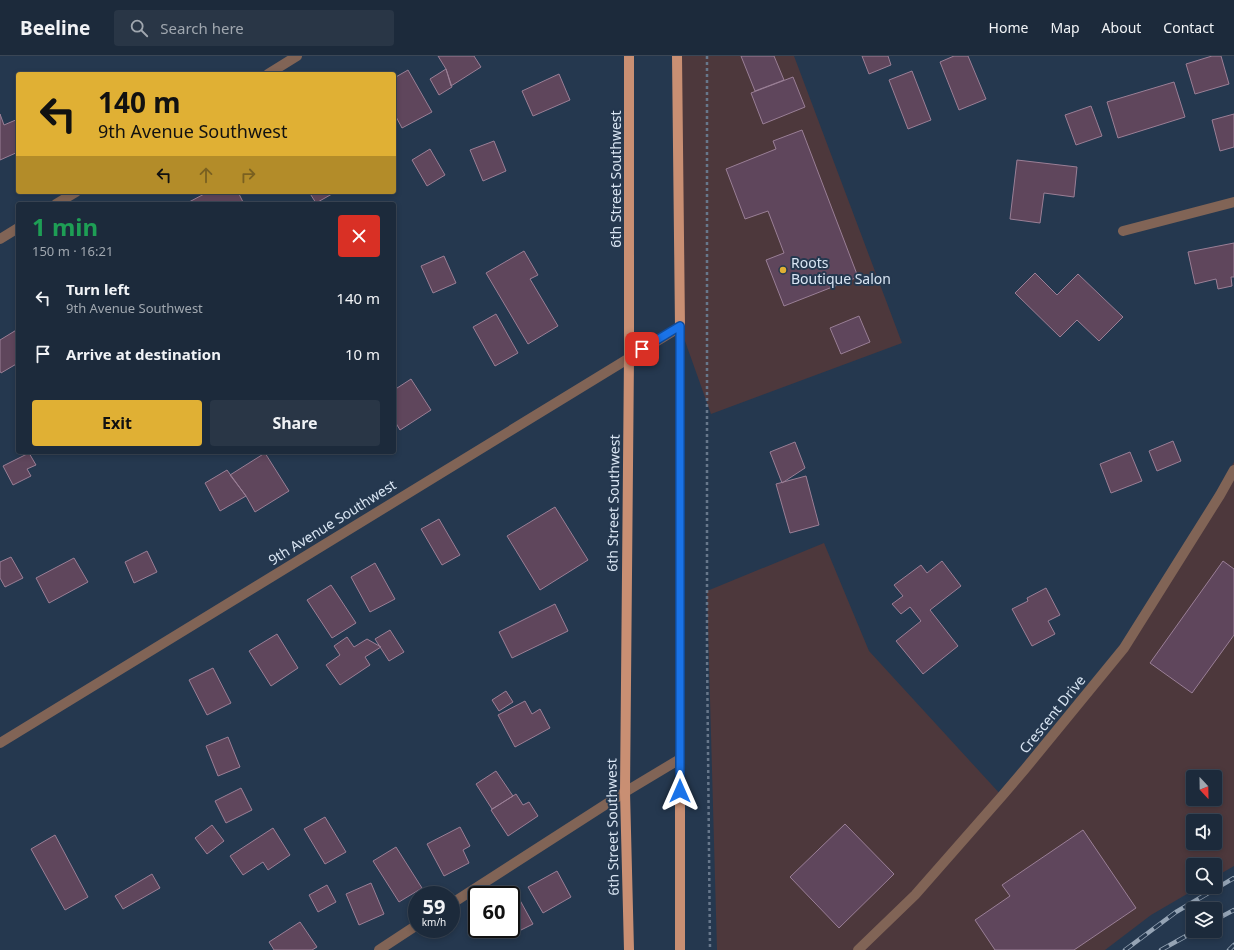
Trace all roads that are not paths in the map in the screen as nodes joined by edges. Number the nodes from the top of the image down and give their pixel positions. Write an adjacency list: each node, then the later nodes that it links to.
1 (297, 56): 4 (street)
2 (629, 56): 12 (main road, 6th Street Southwest)
3 (677, 56): 11 (main road)
4 (271, 72)
5 (73, 194): 6 (street)
6 (59, 202)
7 (1234, 202): 9 (street)
8 (16, 229): 10 (street)
9 (1124, 231)
10 (0, 239)
11 (680, 326): 12 (street, 9th Avenue Southwest); 15 (main road)
12 (629, 357): 14 (street, 9th Avenue Southwest); 16 (main road, 6th Street Southwest)
13 (1234, 470): 22 (street, Crescent Drive)
14 (0, 743)
15 (680, 759): 16 (street); 21 (main road)
16 (625, 792): 17 (street); 20 (main road, 6th Street Southwest)
17 (460, 898)
18 (408, 932): 19 (street)
19 (379, 950)
20 (629, 950)
21 (680, 950)
22 (858, 950)

